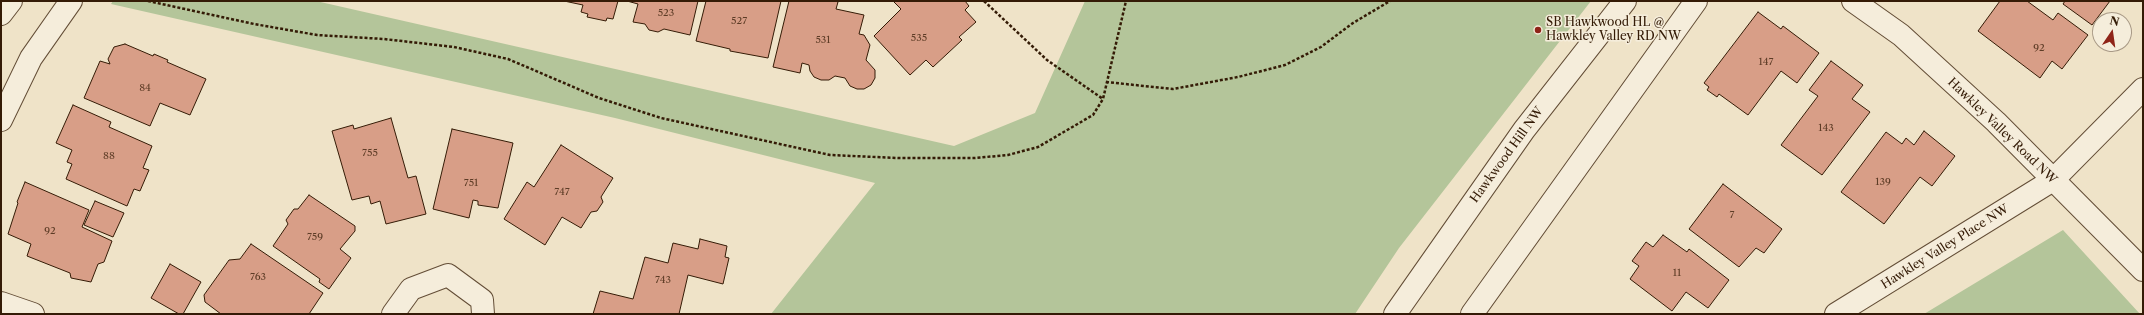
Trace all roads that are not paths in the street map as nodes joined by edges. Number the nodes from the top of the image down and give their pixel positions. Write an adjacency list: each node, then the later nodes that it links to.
1 (11, 1): 6 (street)
2 (71, 1): 8 (street)
3 (1625, 1): 15 (street, Hawkwood Hill NW)
4 (1696, 1): 16 (street)
5 (1853, 1): 9 (street, Hawkley Valley Road NW)
6 (1, 14)
7 (2143, 89): 9 (street, Hawkley Valley Place NW)
8 (1, 120)
9 (2053, 180): 10 (street, Hawkley Valley Road NW); 17 (street, Hawkley Valley Place NW)
10 (2143, 270)
11 (1, 302): 12 (street)
12 (33, 314)
13 (393, 314): 14 (street)
14 (483, 314)
15 (1396, 314)
16 (1472, 314)
17 (1836, 314)

